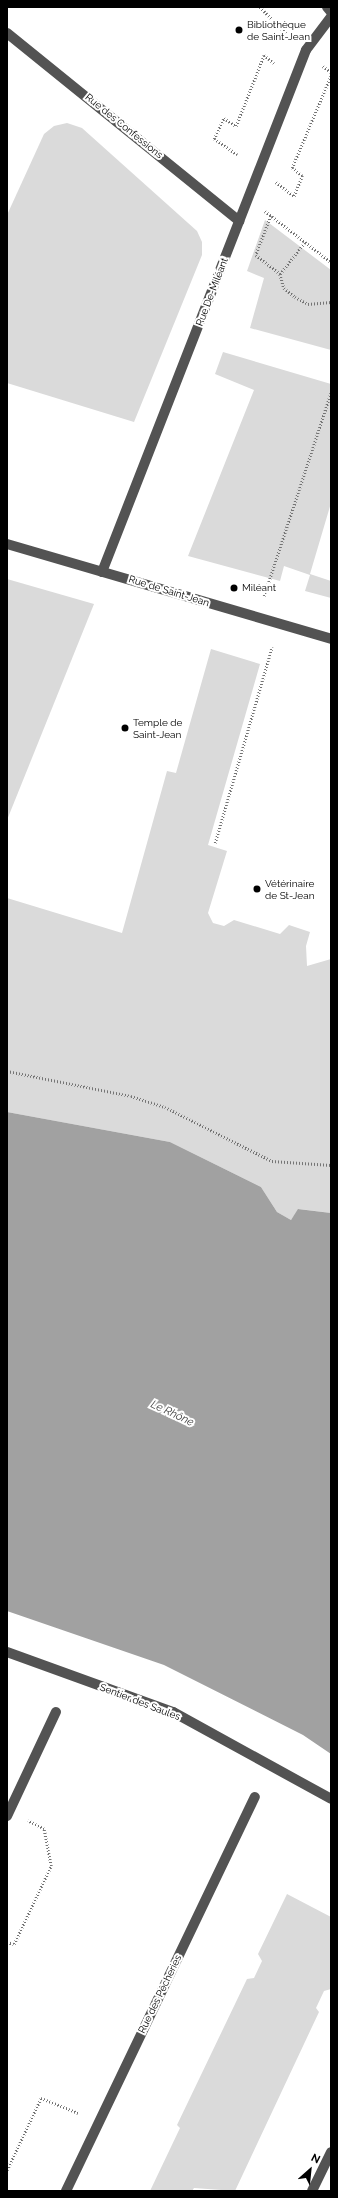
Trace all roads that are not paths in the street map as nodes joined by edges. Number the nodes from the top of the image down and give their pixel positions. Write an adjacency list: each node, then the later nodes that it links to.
1 (327, 7): 2 (street)
2 (331, 12)
3 (331, 17): 5 (street, Rue De-Miléant)
4 (7, 33): 5 (street, Rue des Confessions)
5 (239, 221): 7 (street, Rue De-Miléant)
6 (7, 544): 7 (street, Rue de Saint-Jean)
7 (102, 572): 8 (street, Rue de Saint-Jean)
8 (331, 639)
9 (7, 1652): 12 (street, Sentier des Saules)
10 (56, 1712): 13 (street)
11 (255, 1797): 15 (street, Rue des Pêcheries)
12 (331, 1799)
13 (7, 1816)
14 (331, 2152): 16 (street)
15 (66, 2191)
16 (312, 2191)

